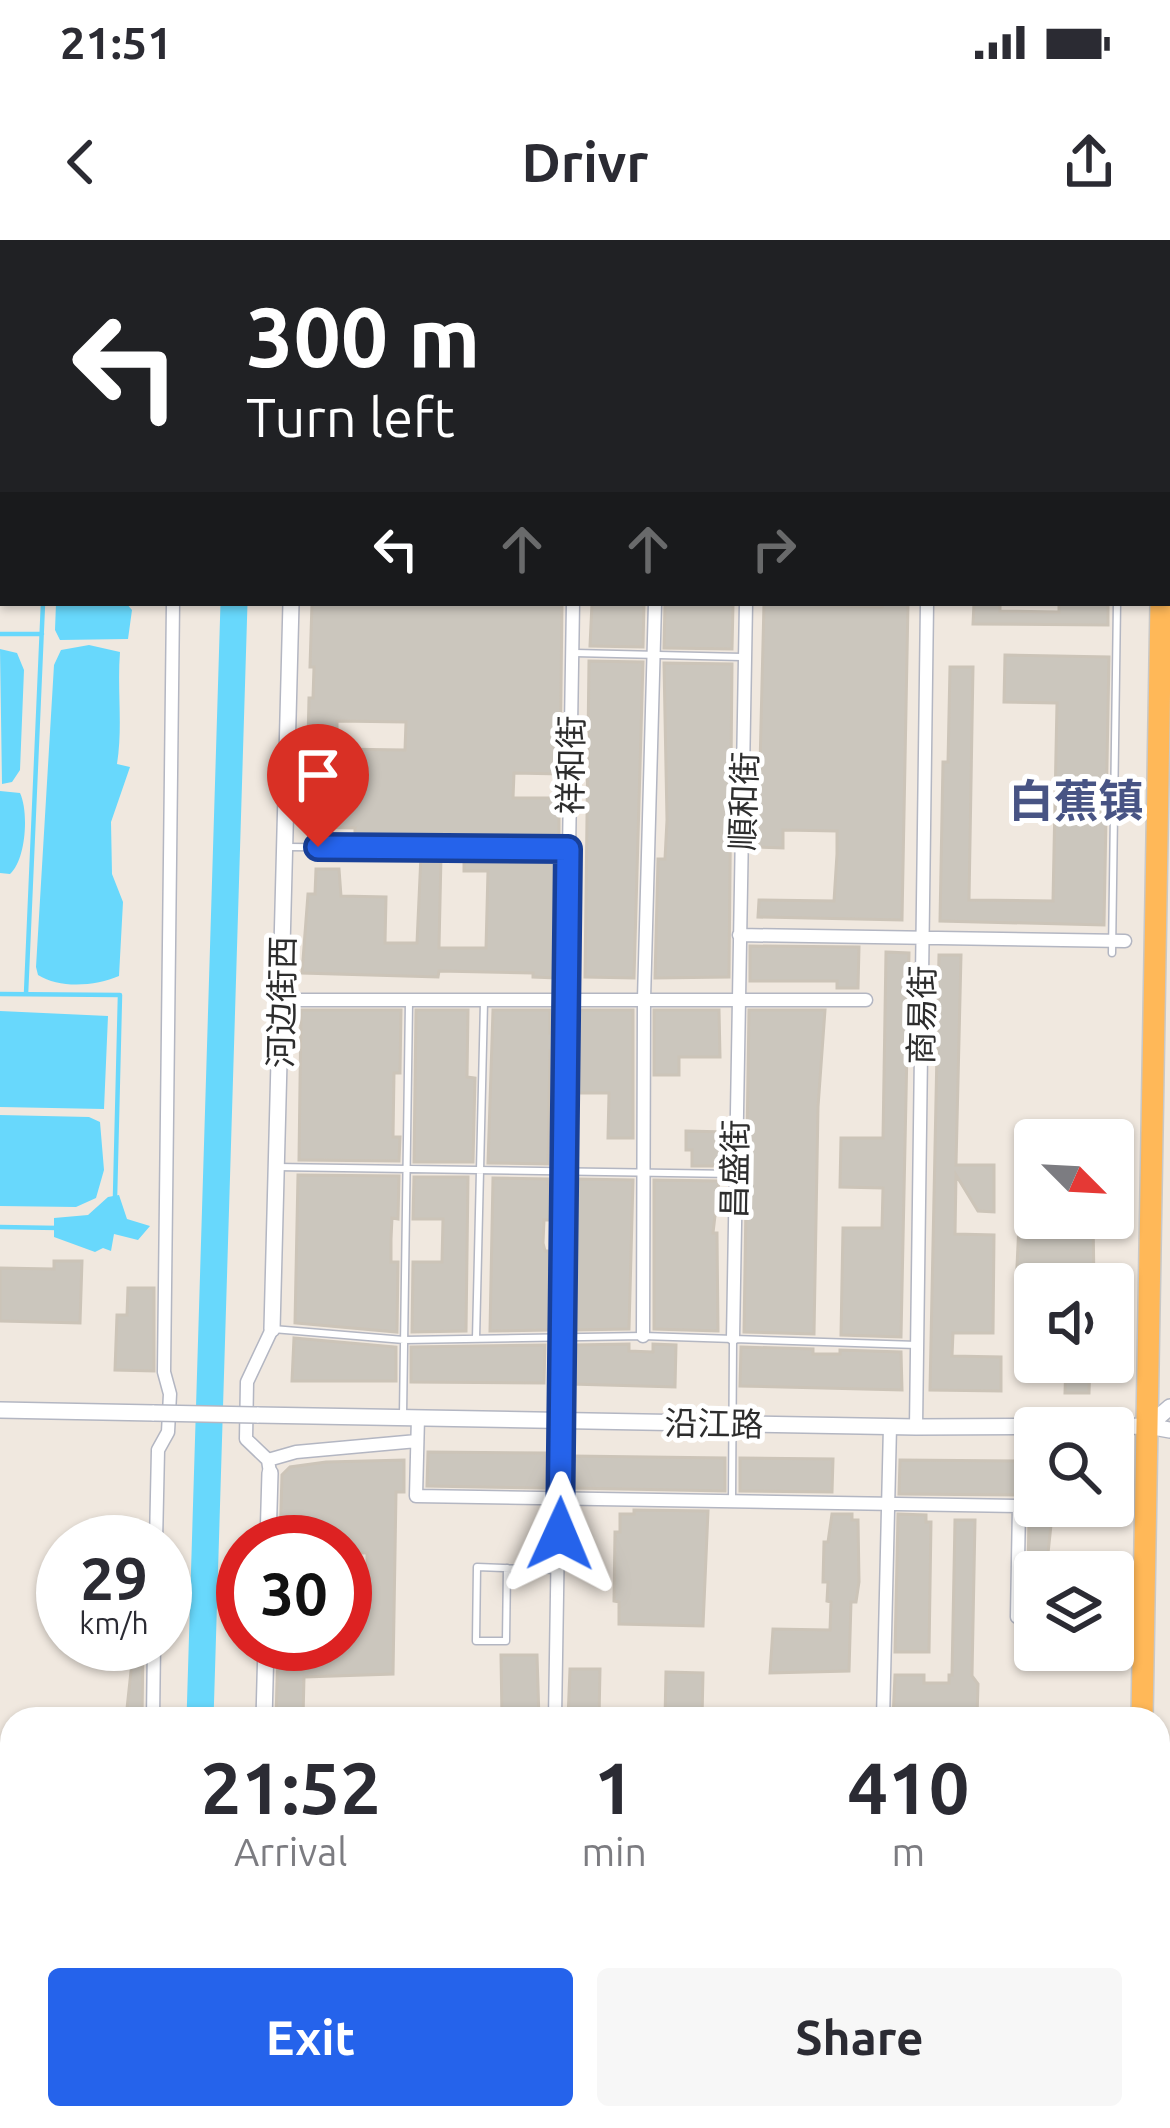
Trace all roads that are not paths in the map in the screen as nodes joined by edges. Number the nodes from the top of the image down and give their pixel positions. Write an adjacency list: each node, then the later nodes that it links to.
1 (173, 606): 51 (street)
2 (290, 606): 12 (street, 河边街西)
3 (573, 606): 9 (street, 祥和街)
4 (656, 606): 10 (street)
5 (746, 606): 11 (street, 順和街)
6 (927, 606): 15 (street, 商易街)
7 (1117, 606): 17 (lane)
8 (1161, 606): 45 (highway)
9 (572, 653): 10 (lane); 13 (street, 祥和街)
10 (654, 655): 11 (lane); 21 (street)
11 (746, 657): 14 (street, 順和街)
12 (284, 847): 13 (lane); 23 (street, 河边街西)
13 (568, 849): 20 (street, 祥和街)
14 (740, 934): 15 (street); 22 (street, 順和街)
15 (922, 937): 16 (street); 37 (street, 商易街)
16 (1125, 940)
17 (1112, 953)
18 (409, 999): 19 (street); 23 (street); 26 (lane)
19 (484, 999): 20 (street); 27 (lane)
20 (566, 999): 21 (street); 28 (street, 祥和街)
21 (644, 999): 22 (street); 29 (street)
22 (738, 999): 24 (street); 30 (street, 昌盛街)
23 (280, 1000): 25 (street, 河边街西)
24 (866, 1000)
25 (276, 1167): 26 (lane); 31 (street, 河边街西)
26 (409, 1171): 27 (lane); 36 (lane)
27 (479, 1171): 28 (lane); 35 (lane)
28 (563, 1172): 29 (lane); 33 (street, 祥和街)
29 (644, 1174): 30 (lane); 32 (street)
30 (734, 1174): 34 (street, 昌盛街)
31 (272, 1329): 36 (lane); 47 (street)
32 (644, 1336): 33 (lane); 34 (lane)
33 (560, 1338): 35 (lane); 41 (street, 祥和街)
34 (733, 1338): 37 (lane); 42 (lane)
35 (476, 1339): 36 (lane)
36 (404, 1340): 40 (lane)
37 (917, 1345): 44 (street, 商易街)
38 (1170, 1407): 45 (street)
39 (0, 1410): 40 (street, 沿江路, bridge)
40 (411, 1417): 41 (street, 沿江路); 46 (street)
41 (562, 1421): 42 (street, 沿江路); 48 (street, 祥和街)
42 (734, 1423): 43 (street, 沿江路); 49 (lane)
43 (890, 1426): 44 (street, 沿江路); 50 (street)
44 (916, 1427): 45 (street, 沿江路)
45 (1159, 1428): 57 (highway)
46 (417, 1441): 47 (street); 48 (street)
47 (269, 1466): 52 (street)
48 (560, 1498): 49 (street); 55 (street, 祥和街)
49 (732, 1501): 50 (street)
50 (888, 1504): 53 (street); 63 (street)
51 (157, 1515)
52 (268, 1515)
53 (1018, 1551)
54 (507, 1568): 54 (lane); 55 (lane)
55 (559, 1570): 62 (street, 祥和街)
56 (1134, 1620): 57 (street)
57 (1144, 1620): 64 (highway)
58 (154, 1671): 60 (street)
59 (265, 1671): 61 (street)
60 (153, 1707)
61 (264, 1707)
62 (555, 1707)
63 (883, 1707)
64 (1142, 1707)

